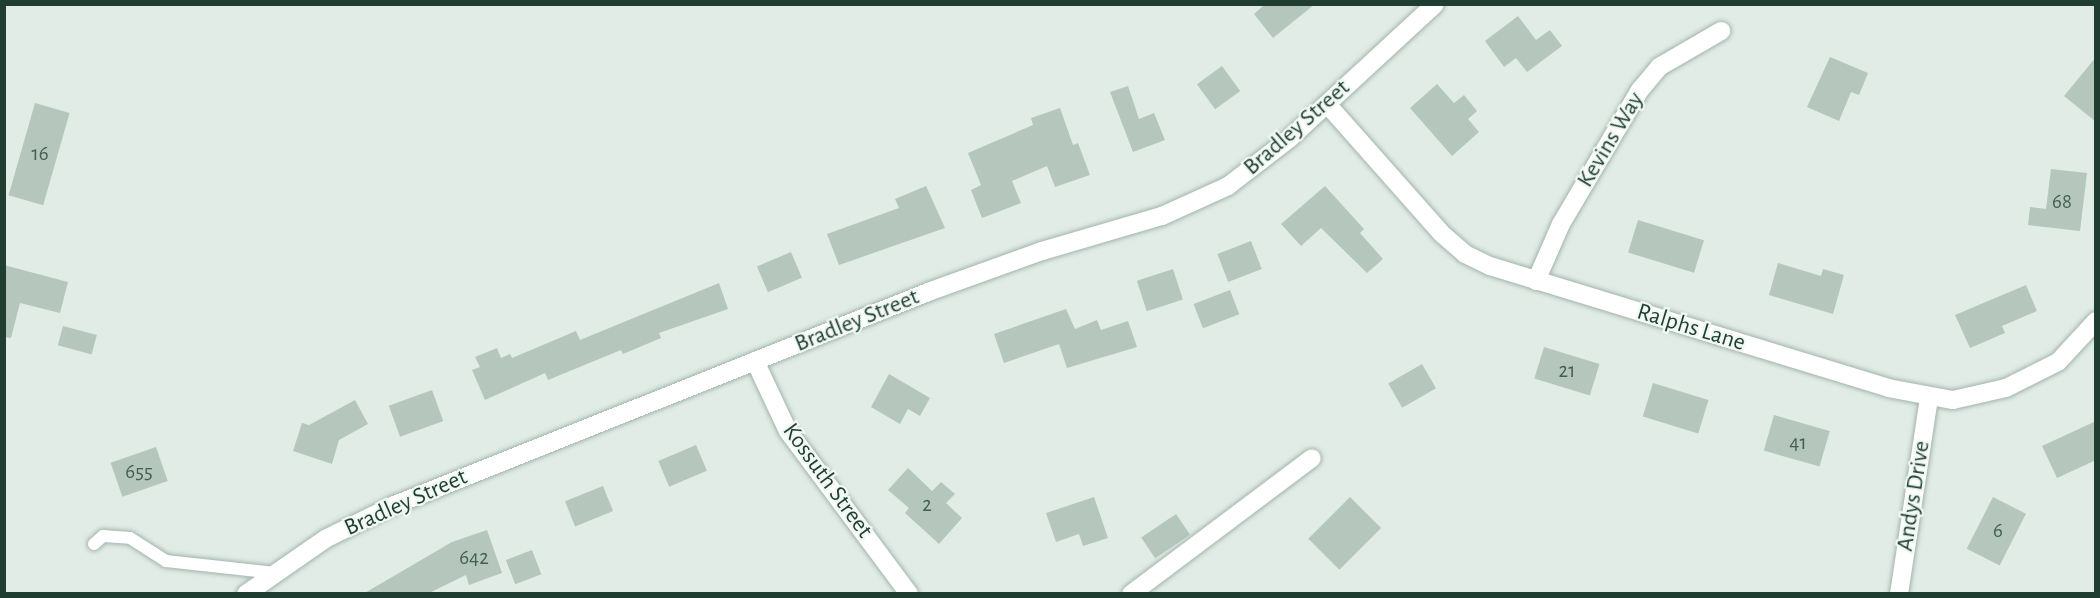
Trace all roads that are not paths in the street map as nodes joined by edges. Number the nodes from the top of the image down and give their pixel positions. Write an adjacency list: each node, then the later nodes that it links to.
1 (1435, 4): 3 (street, Bradley Street)
2 (1721, 31): 4 (street, Kevins Way)
3 (1327, 104): 4 (street, Ralphs Lane); 6 (street, Bradley Street)
4 (1536, 281): 7 (street, Ralphs Lane)
5 (2096, 321): 7 (street, Ralphs Lane)
6 (755, 361): 10 (street, Bradley Street); 12 (street, Kossuth Street)
7 (1929, 399): 14 (street, Andys Drive)
8 (1312, 458): 13 (street)
9 (94, 544): 10 (lane)
10 (275, 573): 11 (street, Bradley Street)
11 (246, 594)
12 (909, 594)
13 (1131, 594)
14 (1899, 594)

